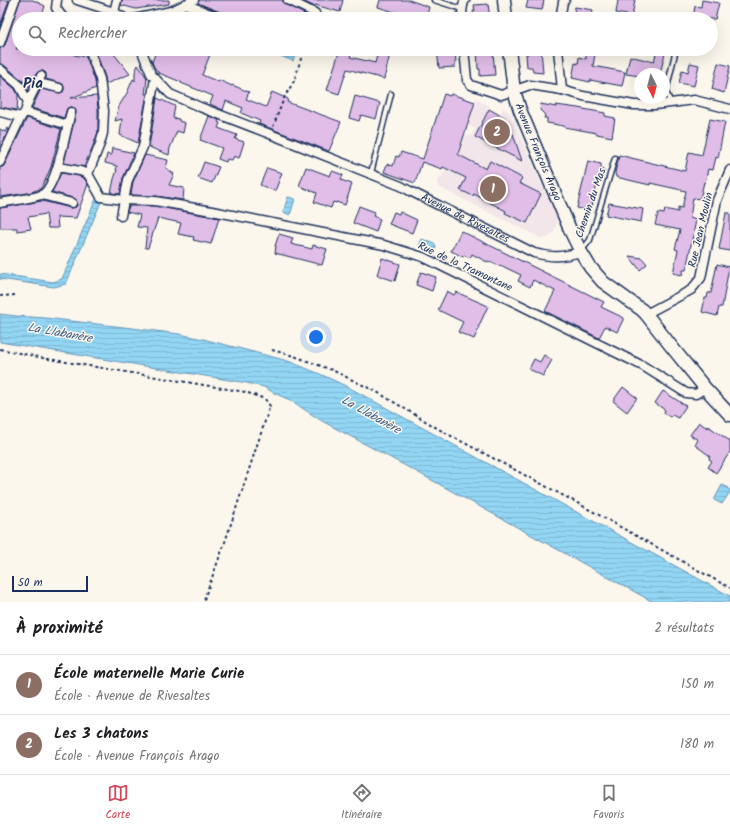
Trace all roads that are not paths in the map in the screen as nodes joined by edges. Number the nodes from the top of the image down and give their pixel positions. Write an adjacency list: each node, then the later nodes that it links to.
1 (16, 0): 20 (street)
2 (57, 0): 13 (street)
3 (77, 0): 14 (street)
4 (116, 0): 14 (street)
5 (194, 0): 11 (street)
6 (288, 0): 17 (street)
7 (434, 0): 12 (lane)
8 (465, 0): 12 (street)
9 (504, 0): 18 (main road)
10 (565, 0): 19 (street)
11 (185, 4): 15 (street); 16 (street)
12 (462, 9)
13 (59, 12)
14 (114, 12)
15 (174, 12)
16 (205, 12)
17 (314, 12)
18 (505, 12)
19 (562, 12)
20 (0, 43)
21 (92, 56): 47 (street)
22 (144, 56): 29 (street)
23 (465, 56): 32 (street)
24 (510, 56): 32 (main road, Avenue François Arago)
25 (559, 56): 31 (street)
26 (674, 56): 28 (lane)
27 (0, 69): 34 (street)
28 (670, 75)
29 (153, 76): 46 (street, Avenue de Rivesaltes); 49 (street)
30 (62, 79): 34 (street)
31 (562, 90): 32 (street); 36 (street)
32 (514, 91): 53 (main road, Avenue François Arago)
33 (391, 94): 46 (lane)
34 (28, 102): 40 (street)
35 (670, 102): 37 (street)
36 (660, 104)
37 (730, 109)
38 (0, 112): 40 (street)
39 (71, 112): 41 (street)
40 (23, 115): 41 (street); 43 (street)
41 (68, 125): 44 (street)
42 (615, 158): 53 (lane, Chemin du Mas)
43 (0, 162)
44 (58, 167): 47 (street); 48 (street)
45 (730, 170): 54 (street, Rue Jean Moulin)
46 (371, 173): 53 (street, Avenue de Rivesaltes)
47 (88, 174): 49 (street, Rue de la Tramontane)
48 (42, 195): 50 (street); 51 (street)
49 (124, 200): 52 (street); 55 (street, Rue de la Tramontane)
50 (0, 203)
51 (72, 203)
52 (121, 216)
53 (581, 252): 54 (main road)
54 (646, 314): 55 (main road)
55 (705, 388): 56 (main road)
56 (730, 415)

